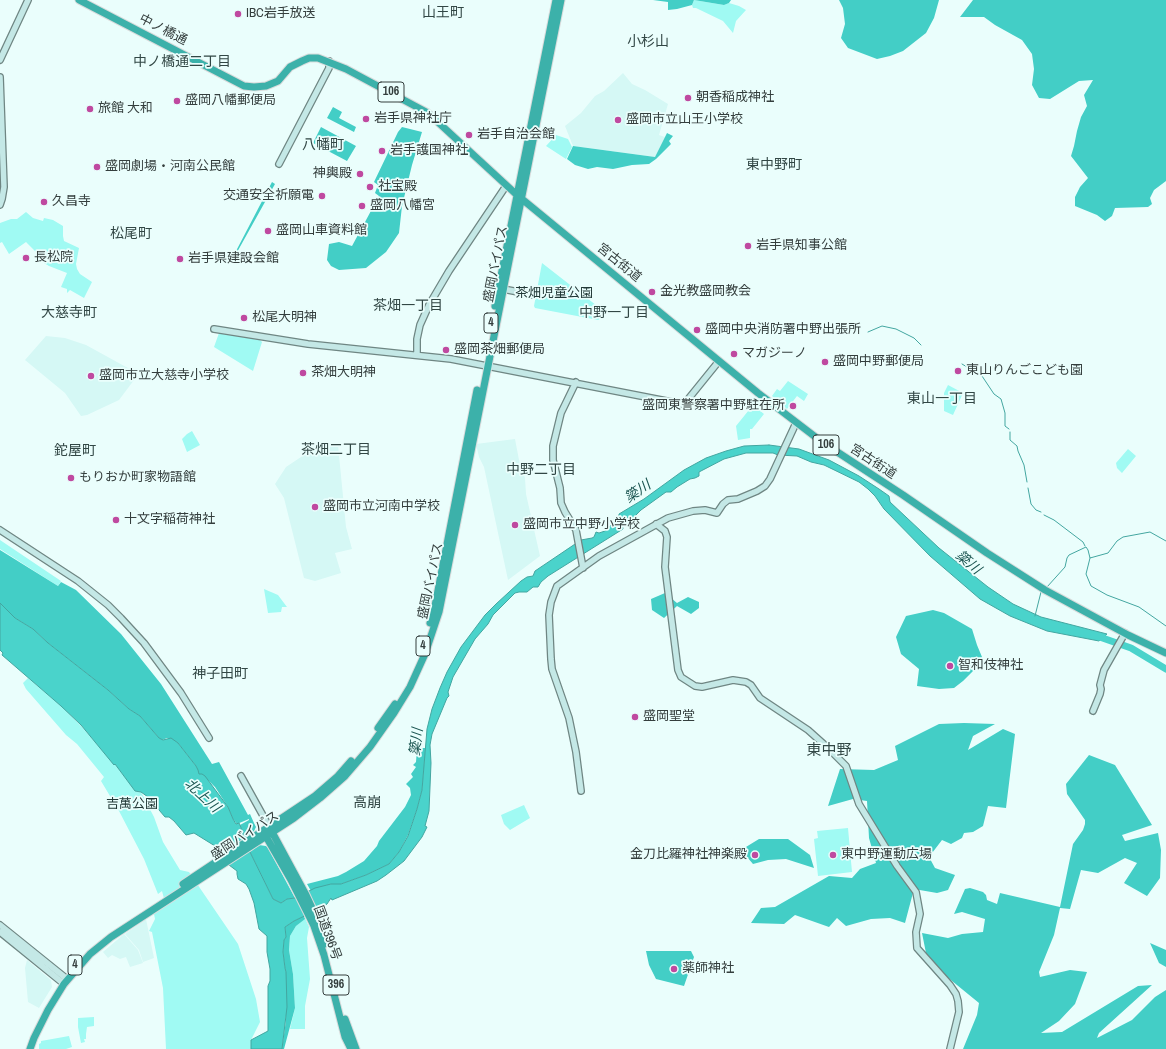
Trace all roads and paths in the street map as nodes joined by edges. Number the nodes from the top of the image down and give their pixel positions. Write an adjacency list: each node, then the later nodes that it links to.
1 (28, 0): 5 (street)
2 (79, 0): 6 (highway, 中ノ橋通 / 106)
3 (556, 0): 10 (highway, 盛岡バイパス / 4)
4 (561, 0): 10 (highway, 盛岡バイパス / 4)
5 (0, 60)
6 (329, 61): 8 (street); 9 (highway, 中ノ橋通 / 106)
7 (0, 77): 11 (street)
8 (279, 164)
9 (506, 186): 10 (highway, 中ノ橋通 / 106); 15 (street)
10 (519, 197): 12 (highway, 盛岡バイパス / 4); 16 (highway, 宮古街道 / 106); 17 (highway, 盛岡バイパス / 4)
11 (0, 205)
12 (503, 289): 13 (street); 17 (highway, 盛岡バイパス / 4)
13 (534, 295)
14 (214, 328): 15 (street)
15 (416, 355): 17 (street)
16 (719, 361): 18 (street); 19 (highway, 宮古街道 / 106)
17 (485, 365): 18 (street); 29 (highway, 盛岡バイパス / 4)
18 (576, 382): 22 (street)
19 (796, 423): 20 (street); 23 (highway, 宮古街道 / 106)
20 (656, 524): 22 (street); 38 (street)
21 (0, 530): 26 (street)
22 (583, 568): 28 (street)
23 (1123, 636): 24 (highway, 宮古街道 / 106); 25 (street)
24 (1166, 653)
25 (1093, 711)
26 (209, 738)
27 (241, 776): 29 (street)
28 (581, 791)
29 (268, 832): 30 (highway, 国道396号 / 396); 33 (highway, 盛岡バイパス / 4)
30 (315, 921): 36 (highway, 国道396号 / 396); 37 (highway, 国道396号 / 396)
31 (0, 925): 33 (street)
32 (0, 932): 33 (street)
33 (64, 980): 34 (highway, 盛岡バイパス / 4); 35 (highway, 盛岡バイパス / 4)
34 (26, 1049)
35 (30, 1049)
36 (351, 1049)
37 (356, 1049)
38 (950, 1049)

